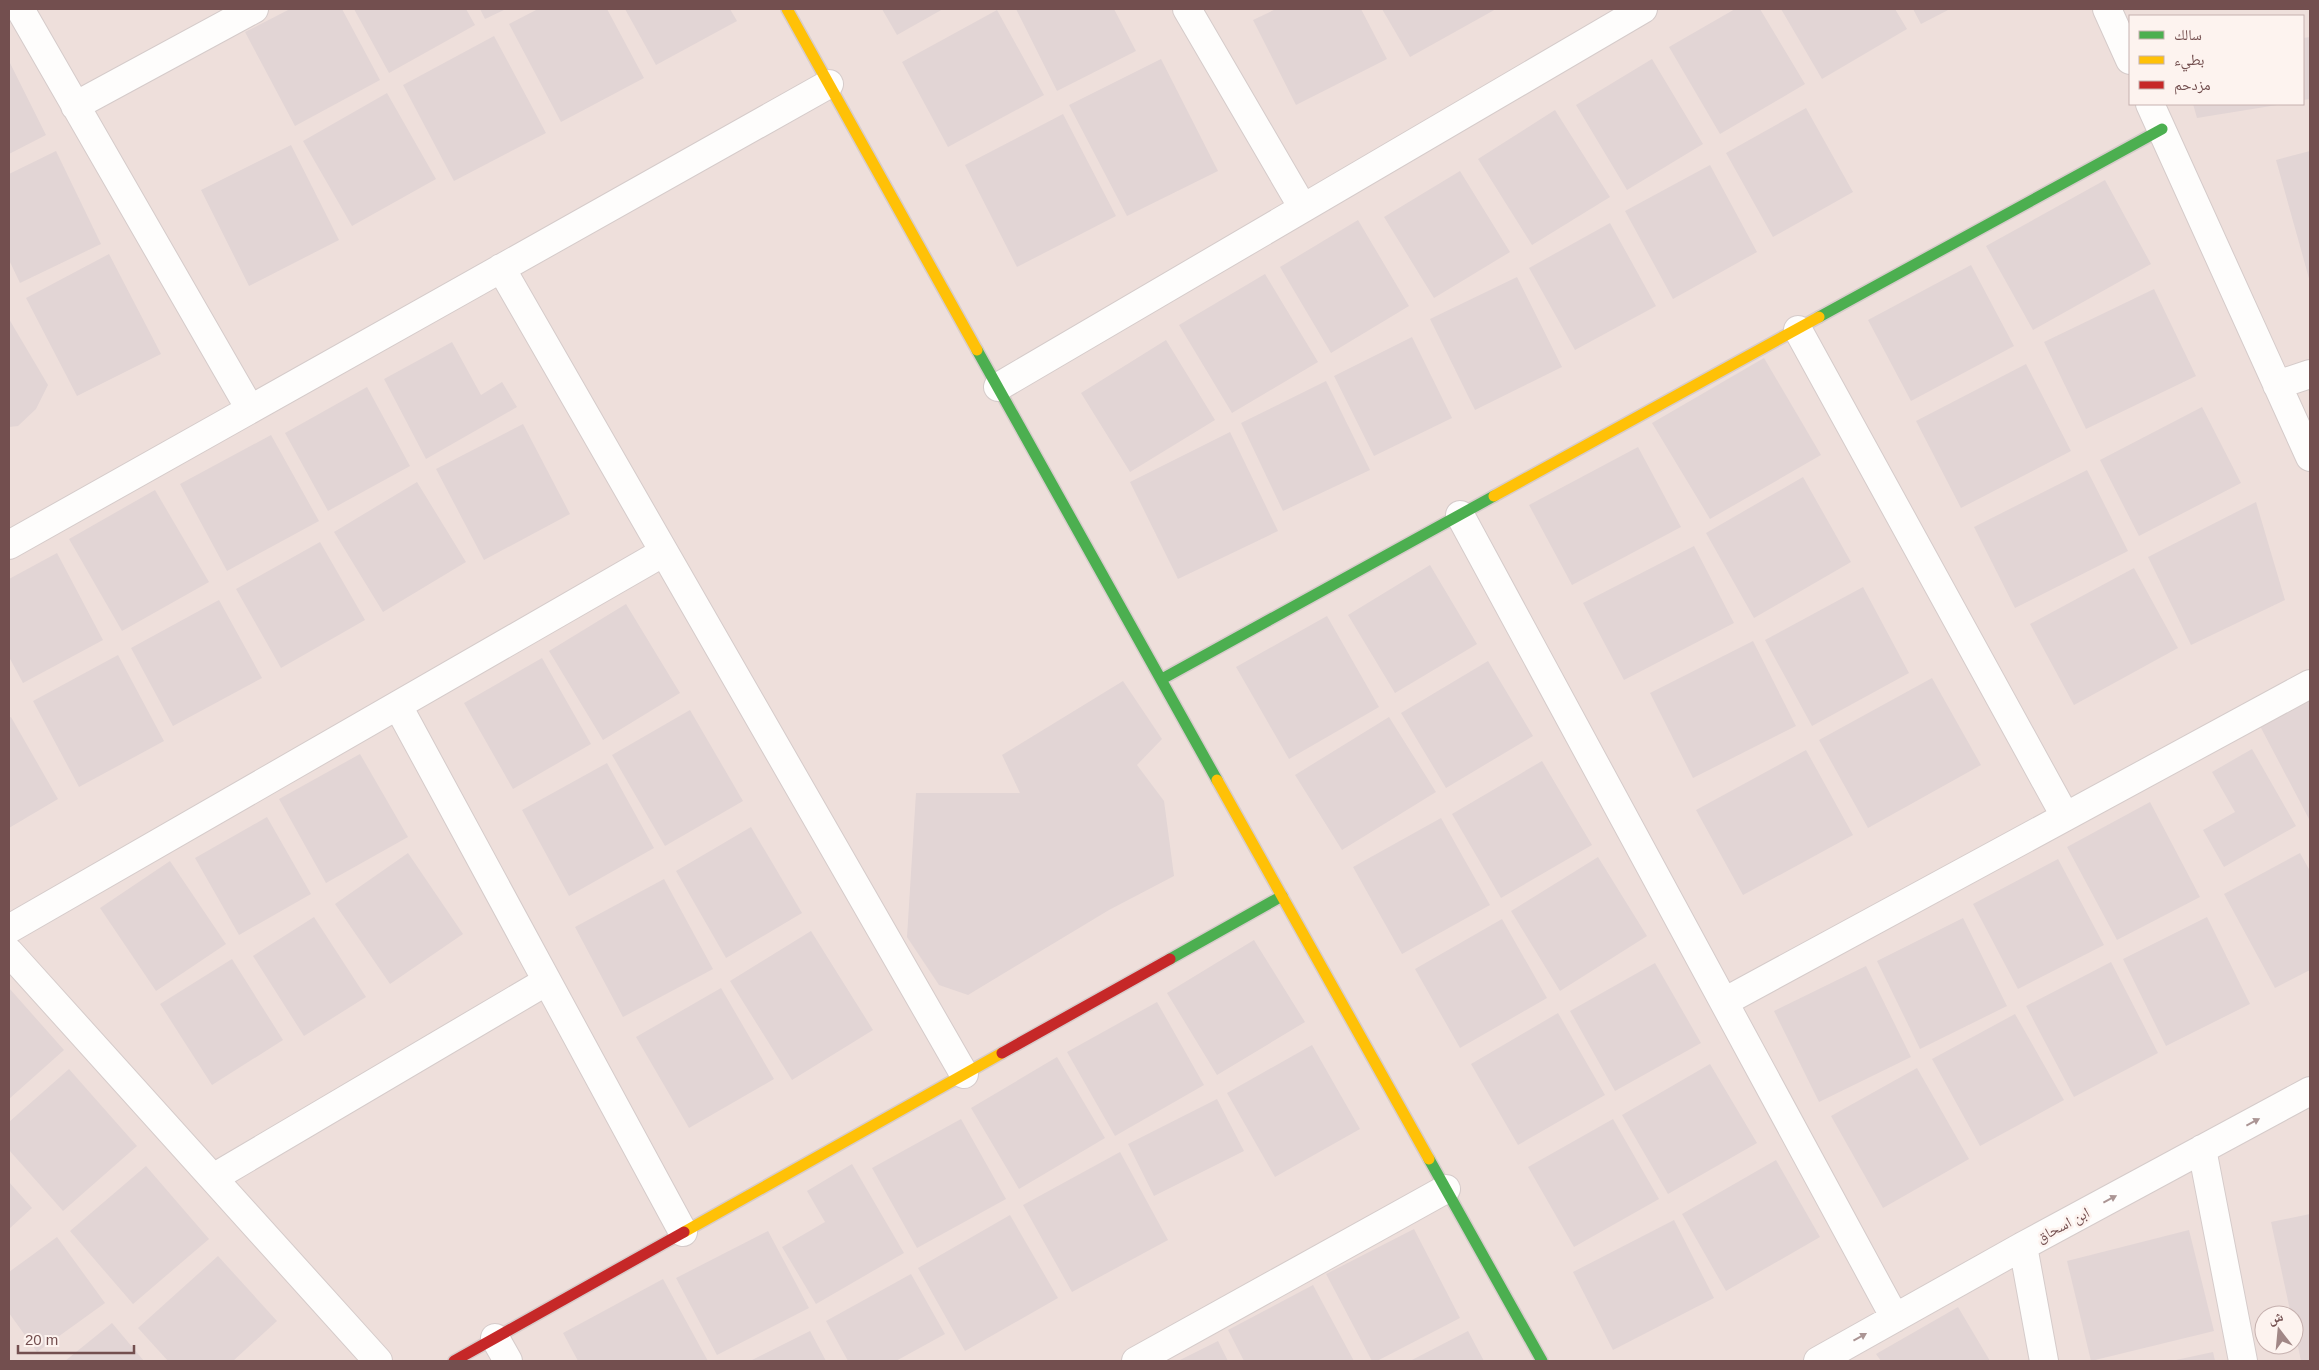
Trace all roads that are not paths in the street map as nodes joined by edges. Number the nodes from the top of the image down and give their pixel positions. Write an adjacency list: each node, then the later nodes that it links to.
1 (20, 9): 10 (street)
2 (254, 9): 10 (street)
3 (787, 9): 8 (street)
4 (1188, 9): 12 (street)
5 (1642, 9): 12 (street)
6 (2107, 9): 7 (street)
7 (2129, 58)
8 (829, 84): 13 (street); 17 (street)
9 (2150, 105): 11 (street)
10 (75, 106): 18 (street)
11 (2162, 129): 14 (street); 16 (street)
12 (1303, 208): 17 (street)
13 (501, 268): 18 (street); 22 (street)
14 (1798, 330): 20 (street); 26 (street)
15 (2310, 374): 16 (street)
16 (2277, 385): 19 (street)
17 (998, 387): 23 (street)
18 (250, 409): 21 (street)
19 (2310, 457)
20 (1460, 515): 23 (street); 31 (street)
21 (9, 545)
22 (664, 552): 25 (street); 32 (street)
23 (1162, 679): 27 (street)
24 (2310, 684): 26 (street)
25 (398, 706): 28 (street); 30 (street)
26 (2066, 816): 31 (street)
27 (1282, 896): 32 (street); 36 (street)
28 (9, 930)
29 (9, 952): 35 (street)
30 (547, 980): 35 (street); 37 (street)
31 (1724, 1002): 39 (street)
32 (964, 1074): 37 (street)
33 (2310, 1091): 34 (street, ابن اسحاق, one-way to 33)
34 (2202, 1149): 38 (street, ابن اسحاق, one-way to 34); 48 (street)
35 (212, 1178): 41 (street)
36 (1446, 1189): 44 (street); 45 (street)
37 (683, 1232): 40 (street)
38 (2023, 1246): 39 (street, ابن اسحاق); 47 (street)
39 (1895, 1318): 46 (street, ابن اسحاق, one-way to 39)
40 (495, 1338): 42 (street); 43 (street)
41 (378, 1361)
42 (454, 1361)
43 (508, 1361)
44 (1136, 1361)
45 (1542, 1361)
46 (1818, 1361)
47 (2044, 1361)
48 (2243, 1361)

